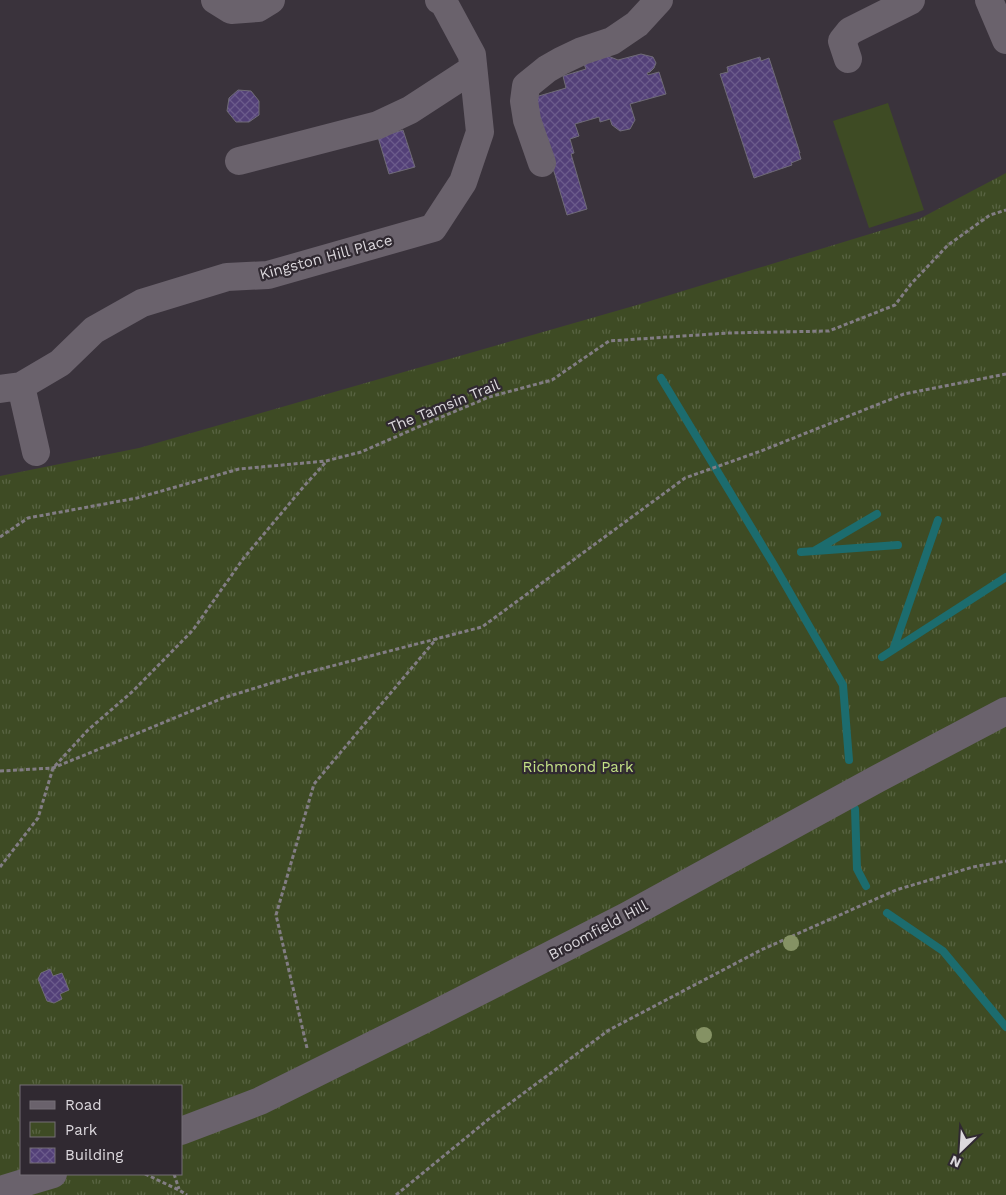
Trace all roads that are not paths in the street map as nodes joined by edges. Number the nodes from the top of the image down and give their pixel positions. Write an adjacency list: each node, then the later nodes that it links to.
1 (216, 0): 2 (street)
2 (271, 0)
3 (440, 0): 9 (street, Kingston Hill Place)
4 (659, 0): 11 (street)
5 (911, 0): 8 (street)
6 (989, 0): 7 (street)
7 (1006, 40)
8 (848, 59)
9 (473, 69): 10 (street); 12 (street, Kingston Hill Place)
10 (239, 161)
11 (542, 163)
12 (10, 388): 13 (street)
13 (36, 452)
14 (1006, 711): 15 (street, Broomfield Hill)
15 (182, 1131)
16 (50, 1175): 17 (street)
17 (0, 1190)

